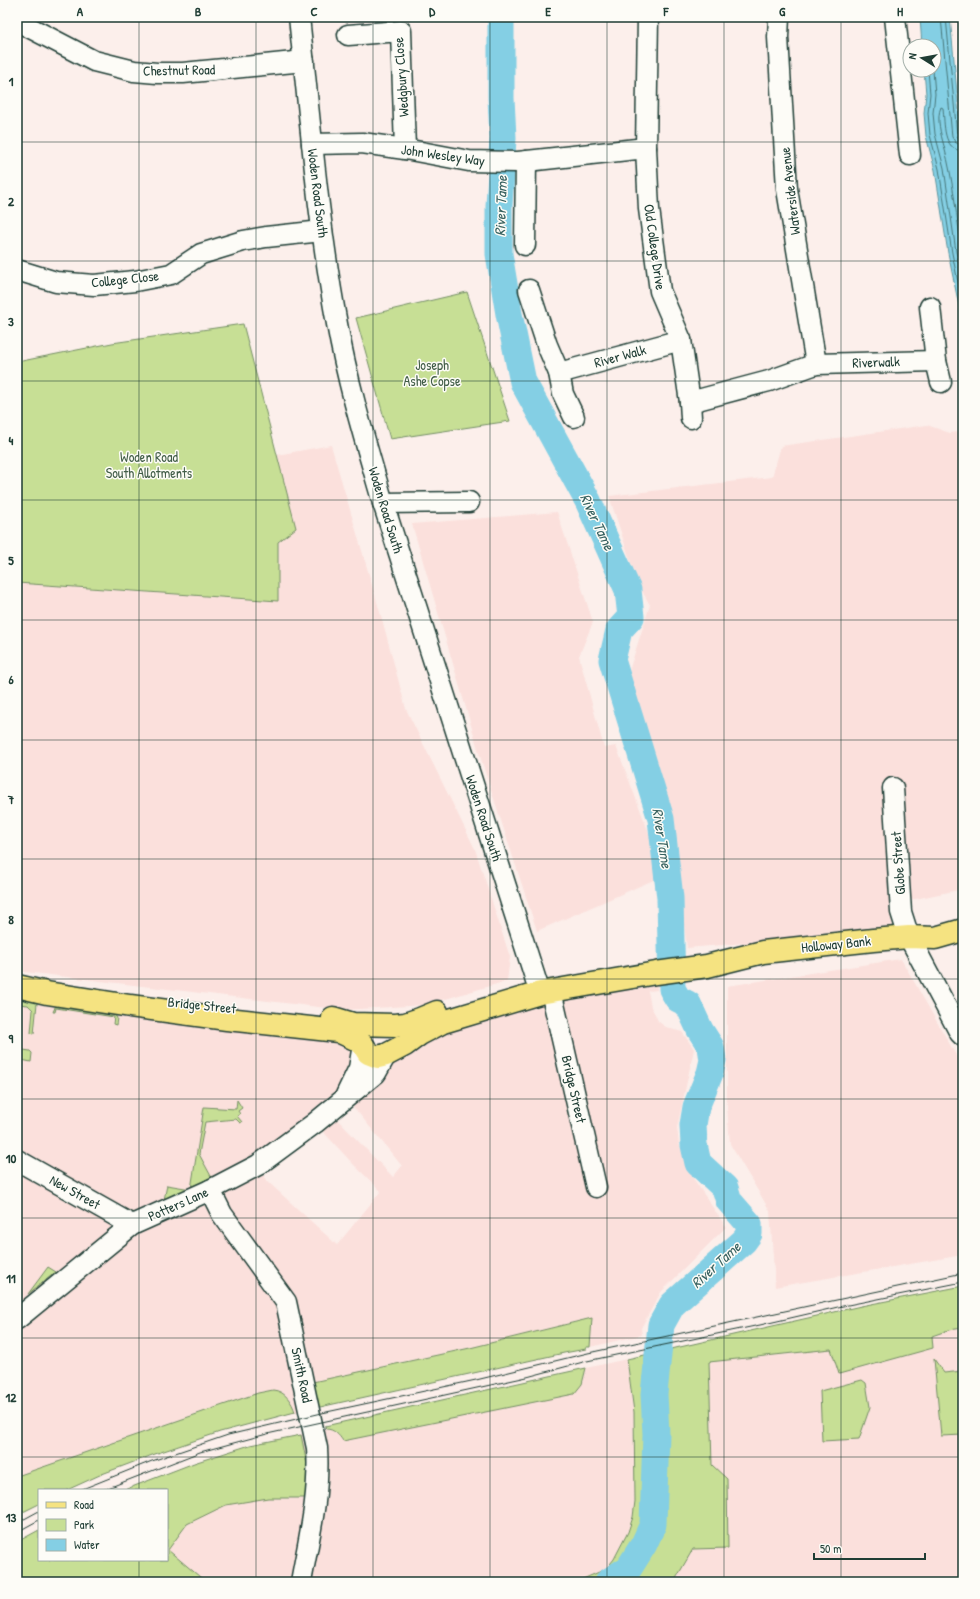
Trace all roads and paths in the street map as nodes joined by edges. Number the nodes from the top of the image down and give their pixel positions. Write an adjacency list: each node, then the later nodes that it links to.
1 (299, 17): 7 (street, Woden Road South)
2 (648, 17): 9 (street, Old College Drive)
3 (780, 17): 20 (street, Waterside Avenue)
4 (895, 17): 11 (street)
5 (17, 21): 7 (street, Chestnut Road)
6 (348, 35): 10 (street, Wedgbury Close)
7 (304, 61): 8 (street, Woden Road South)
8 (312, 144): 10 (street, John Wesley Way); 13 (street, Woden Road South)
9 (646, 148): 12 (street, John Wesley Way); 18 (street, Old College Drive)
10 (405, 149): 12 (street, John Wesley Way)
11 (910, 155)
12 (522, 162): 14 (street)
13 (322, 231): 15 (street, College Close); 25 (street, Woden Road South)
14 (524, 245)
15 (17, 270)
16 (529, 290): 21 (street)
17 (930, 307): 19 (street)
18 (681, 340): 20 (street, Old College Drive); 21 (street, River Walk)
19 (936, 361): 20 (street, Riverwalk); 22 (street)
20 (816, 364)
21 (560, 373): 23 (street)
22 (941, 382)
23 (574, 417)
24 (469, 502): 25 (street)
25 (383, 503): 31 (street, Woden Road South)
26 (893, 788): 29 (street, Globe Street)
27 (963, 917): 29 (main road, Holloway Bank)
28 (963, 930): 29 (main road, Holloway Bank)
29 (908, 938): 31 (main road, Holloway Bank); 33 (street, Globe Street)
30 (23, 987): 32 (main road, Bridge Street); 34 (main road, Bridge Street)
31 (542, 988): 32 (main road, Bridge Street); 35 (main road); 38 (street, Bridge Street)
32 (379, 1024): 34 (main road); 35 (main road)
33 (963, 1036)
34 (363, 1046): 35 (main road, Bridge Street); 36 (street, Potters Lane)
35 (387, 1054): 36 (street, Potters Lane)
36 (344, 1098): 39 (street, Potters Lane)
37 (17, 1160): 40 (street, New Street)
38 (596, 1187)
39 (210, 1190): 40 (street, Potters Lane); 42 (street, Smith Road)
40 (132, 1225): 41 (street, Potters Lane)
41 (17, 1319)
42 (301, 1582)

